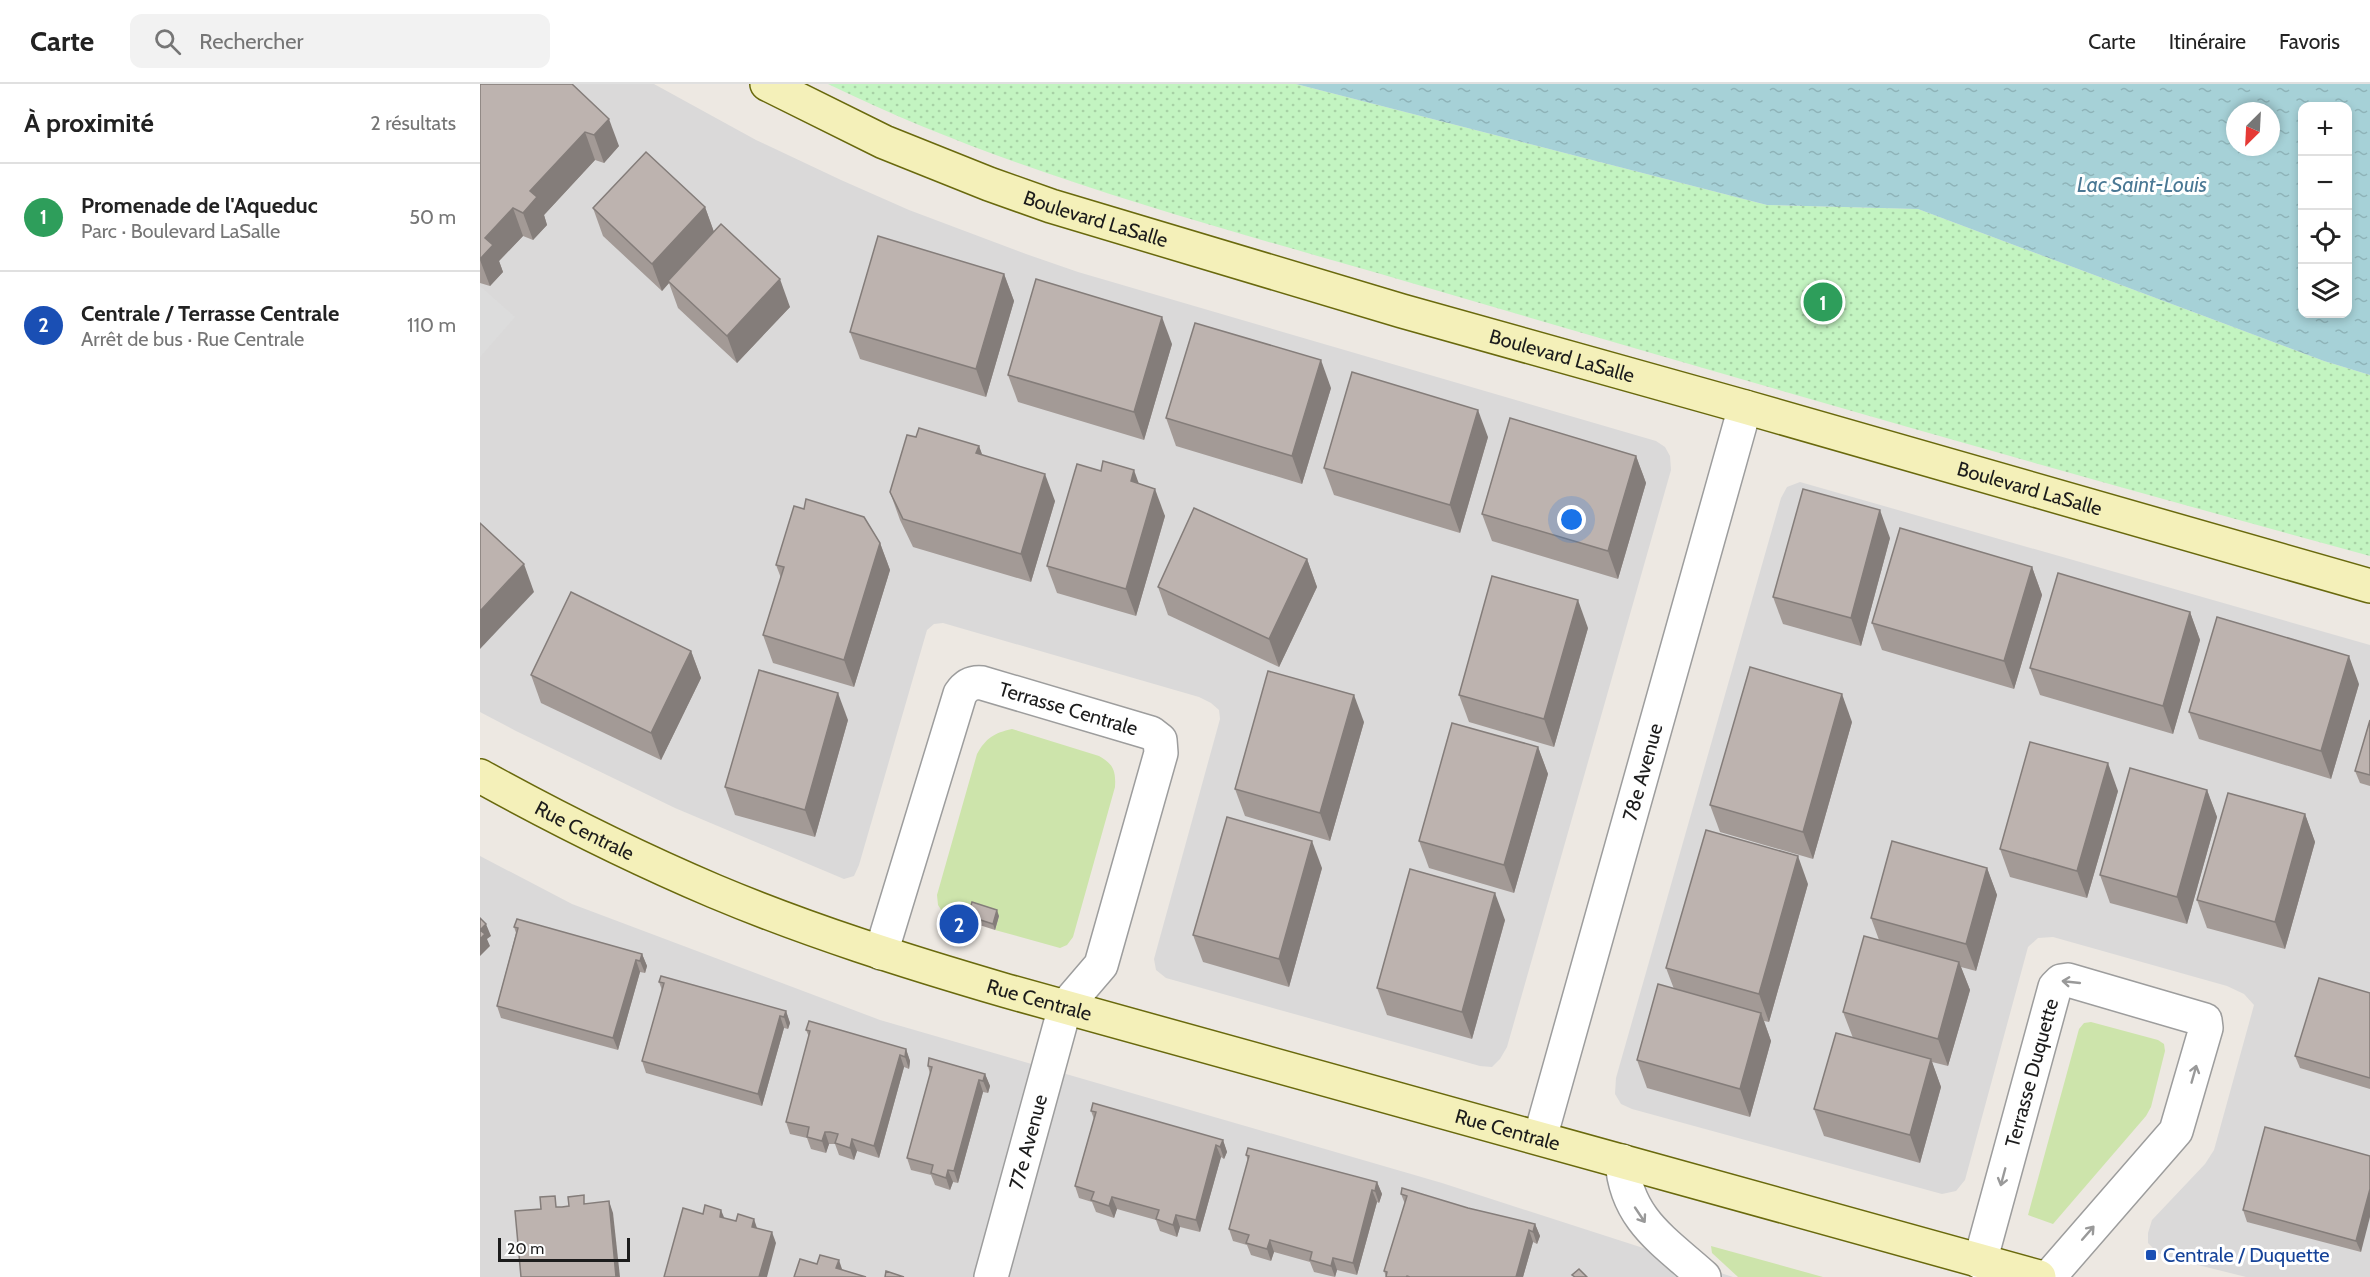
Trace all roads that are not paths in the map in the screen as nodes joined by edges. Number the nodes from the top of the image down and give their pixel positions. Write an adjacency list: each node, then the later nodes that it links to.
1 (767, 84): 2 (main road, Boulevard LaSalle)
2 (1745, 407): 3 (main road, Boulevard LaSalle); 7 (street, 78e Avenue)
3 (2370, 586)
4 (480, 777): 5 (main road, Rue Centrale)
5 (881, 953): 6 (main road, Rue Centrale); 6 (street, Terrasse Centrale)
6 (1065, 1007): 7 (main road, Rue Centrale); 10 (street, 77e Avenue)
7 (1540, 1137): 8 (main road, Rue Centrale)
8 (1622, 1161): 9 (main road, Rue Centrale); 11 (street, one-way to 11)
9 (1980, 1262): 12 (main road, Rue Centrale); 13 (street, Terrasse Duquette, one-way to 9)
10 (991, 1277)
11 (1704, 1277)
12 (2039, 1277)
13 (2049, 1277)

